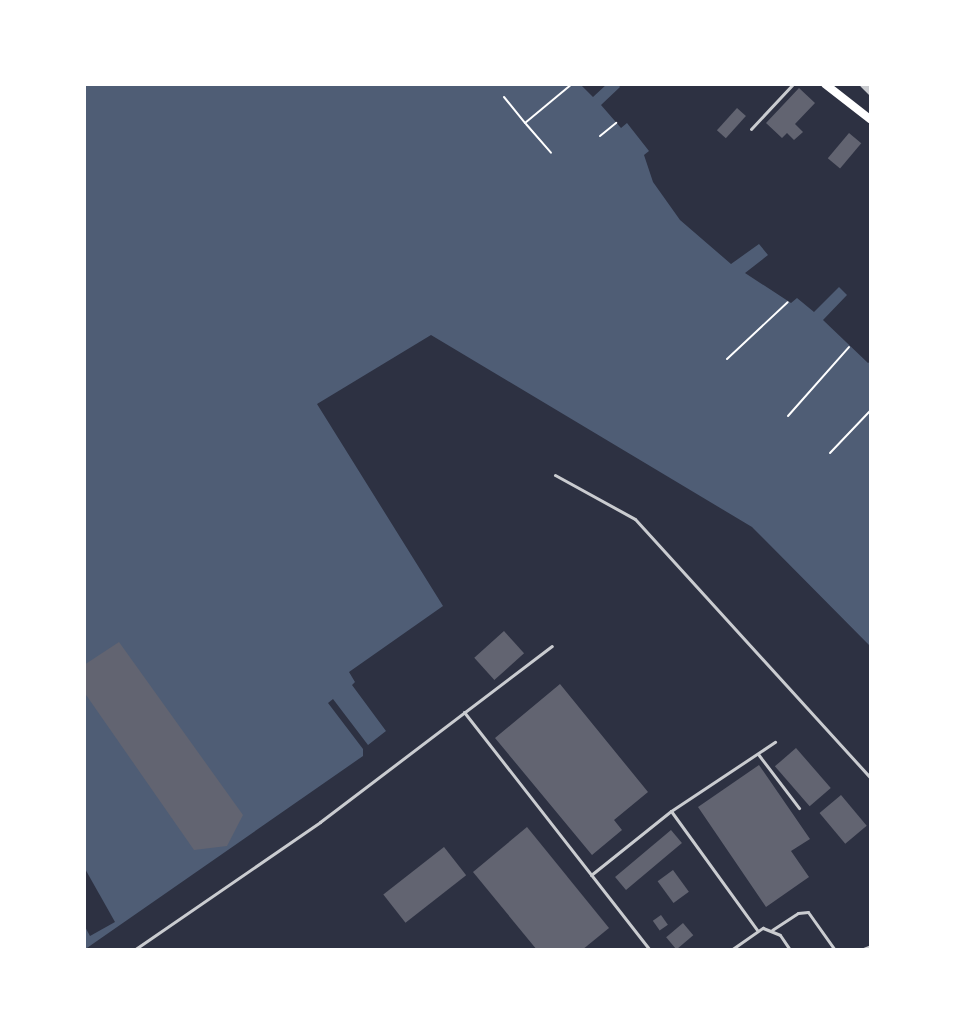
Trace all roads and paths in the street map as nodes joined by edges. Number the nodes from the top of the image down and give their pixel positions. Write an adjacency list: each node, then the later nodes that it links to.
1 (572, 84): 8 (path)
2 (793, 84): 10 (lane)
3 (825, 84): 7 (main road)
4 (863, 84): 5 (street)
5 (871, 92)
6 (504, 97): 8 (path)
7 (871, 120)
8 (525, 123): 12 (path)
9 (616, 123): 11 (path)
10 (751, 129)
11 (600, 136)
12 (551, 153)
13 (788, 302): 15 (path)
14 (849, 347): 17 (path)
15 (727, 359)
16 (871, 410): 18 (path)
17 (788, 416)
18 (830, 453)
19 (555, 475): 24 (lane)
20 (552, 646): 21 (lane)
21 (464, 712): 27 (lane); 31 (lane)
22 (775, 742): 23 (lane)
23 (758, 753): 25 (lane); 26 (lane)
24 (871, 778)
25 (799, 808)
26 (671, 811): 27 (lane); 28 (lane)
27 (591, 875): 32 (lane)
28 (757, 930): 29 (lane); 33 (lane)
29 (772, 930): 34 (lane); 35 (lane)
30 (871, 946): 36 (lane)
31 (134, 950)
32 (650, 950)
33 (731, 950)
34 (790, 950)
35 (835, 950)
36 (861, 950)

